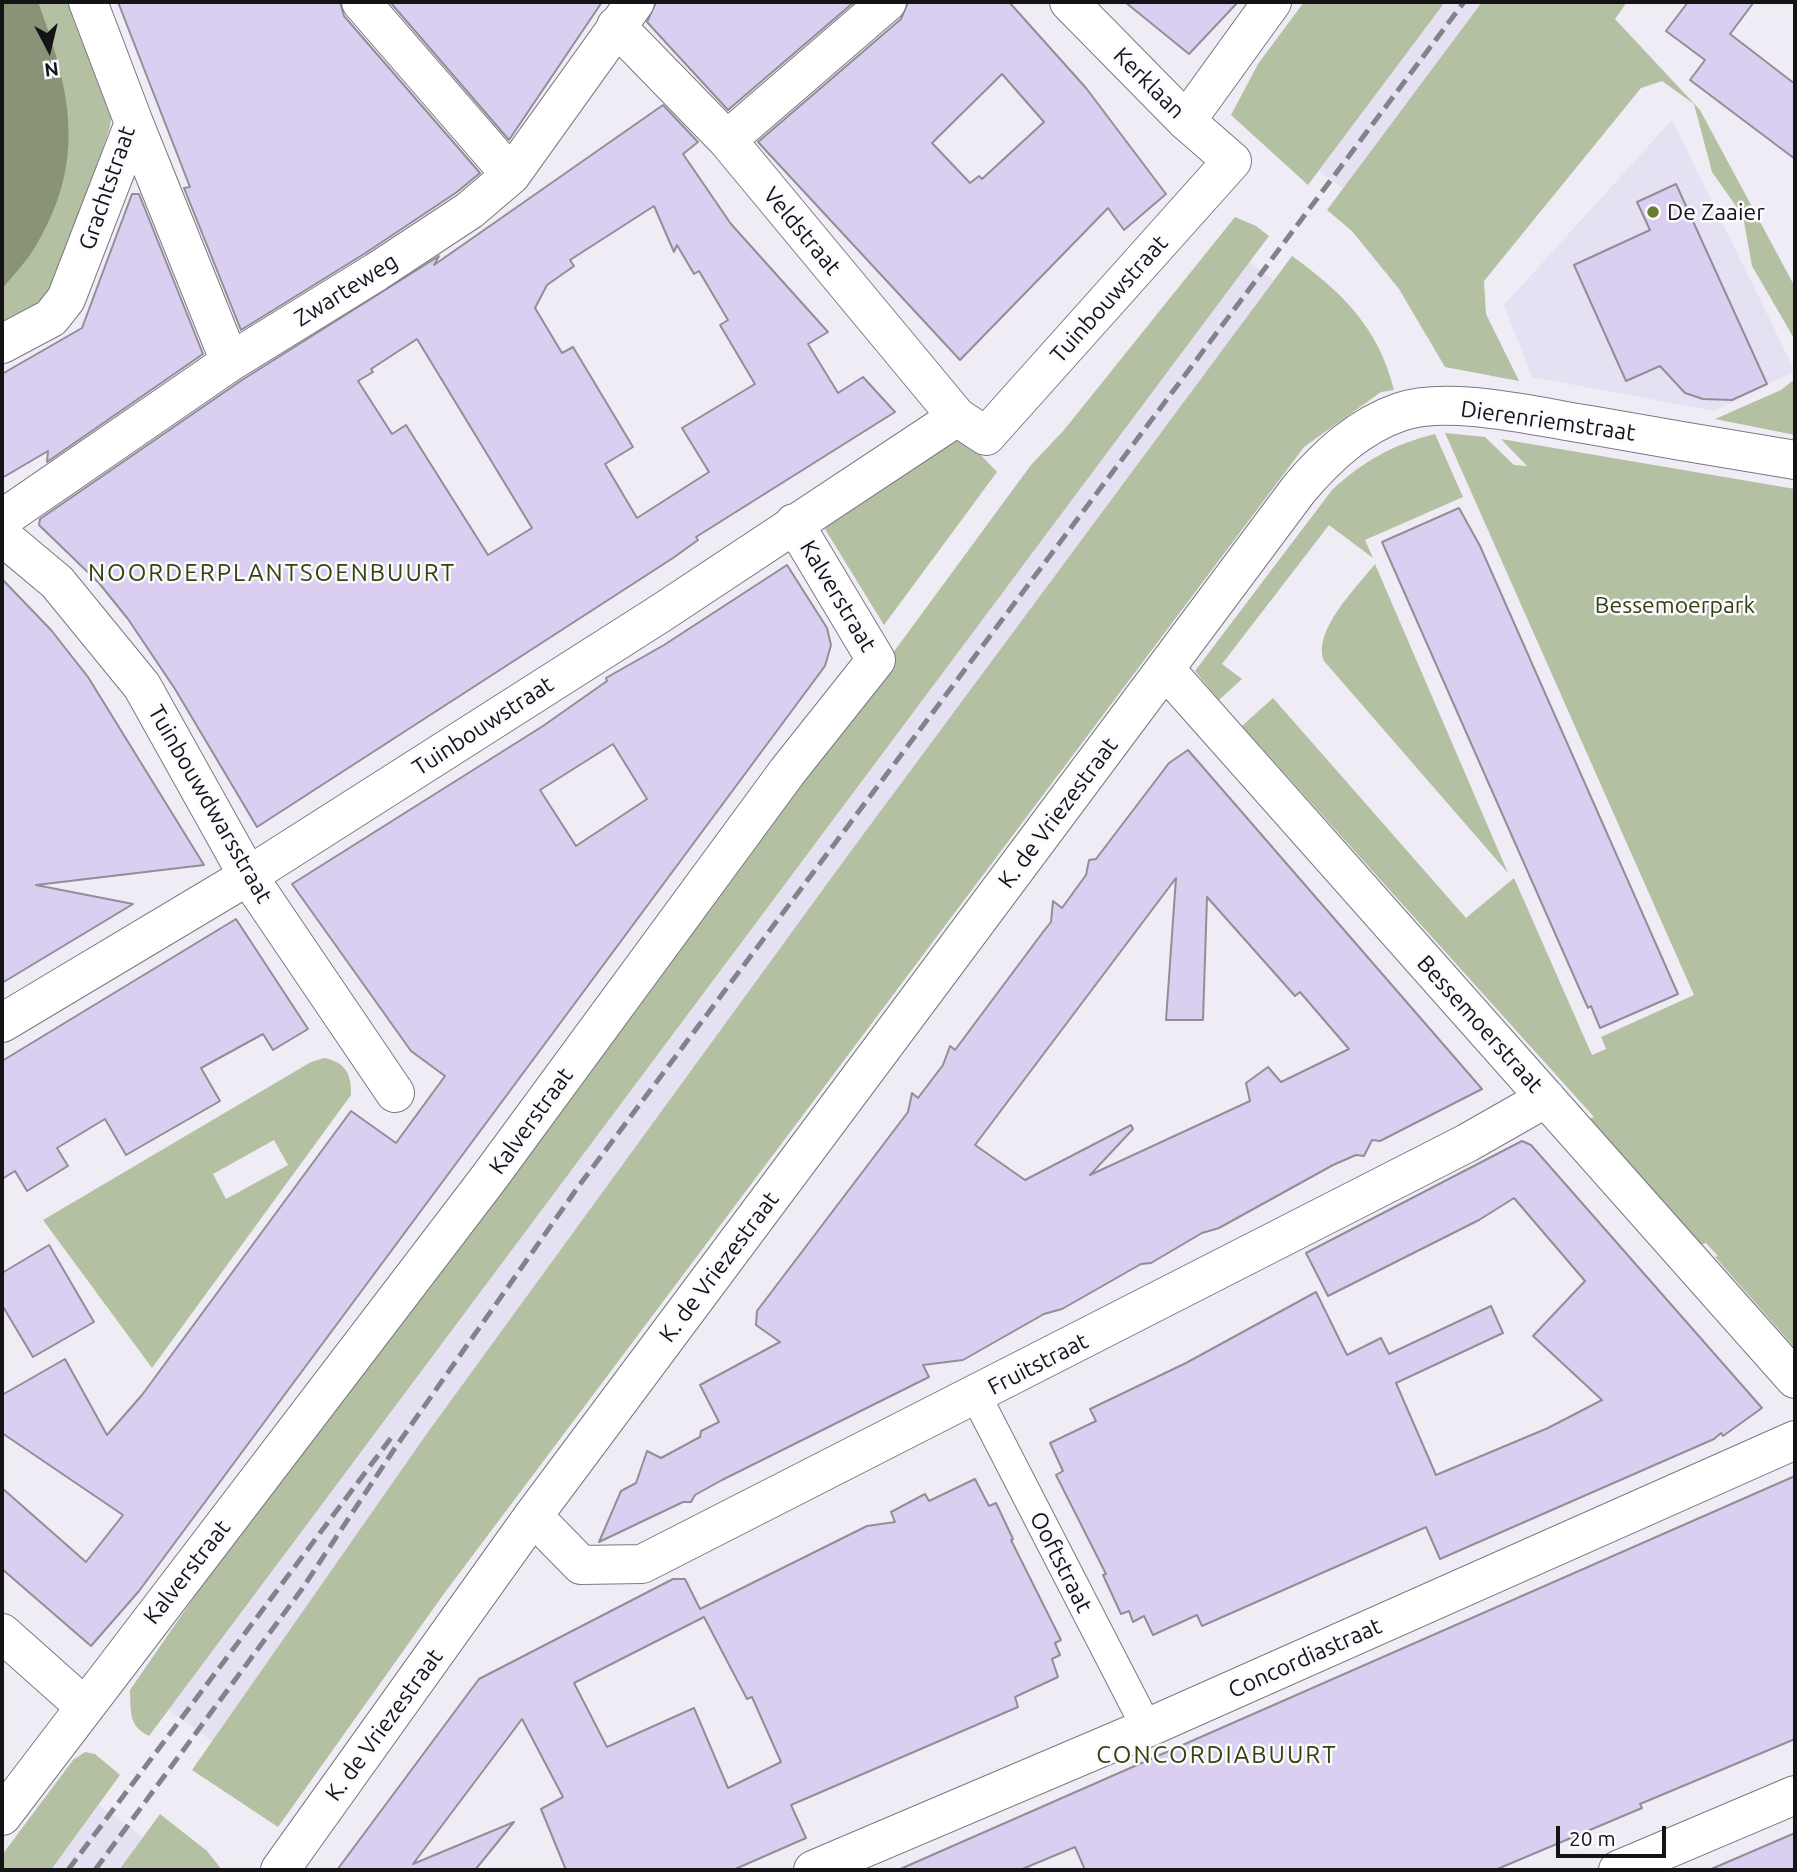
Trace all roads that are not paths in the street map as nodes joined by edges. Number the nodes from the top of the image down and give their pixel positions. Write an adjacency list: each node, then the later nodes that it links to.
1 (88, 2): 8 (street, Grachtstraat)
2 (361, 2): 11 (street)
3 (887, 2): 9 (street)
4 (1069, 2): 7 (street, Kerklaan)
5 (1272, 2): 7 (street)
6 (626, 14): 9 (street, Veldstraat); 11 (street, Zwarteweg)
7 (1186, 121): 10 (street, Kerklaan)
8 (134, 123): 12 (street, Grachtstraat); 13 (street)
9 (727, 140): 14 (street, Veldstraat)
10 (1232, 161): 14 (street, Tuinbouwstraat)
11 (511, 176): 13 (street, Zwarteweg)
12 (2, 344)
13 (230, 362): 16 (street, Zwarteweg)
14 (972, 426): 17 (street, Tuinbouwstraat)
15 (1795, 460): 19 (street, Dierenriemstraat)
16 (2, 519)
17 (794, 523): 20 (street, Tuinbouwstraat); 29 (street, Kalverstraat)
18 (2, 536): 20 (street, Tuinbouwdwarsstraat)
19 (1165, 669): 23 (street, Bessemoerstraat); 27 (street, K. de Vriezestraat)
20 (248, 876): 21 (street, Tuinbouwstraat); 22 (street, Tuinbouwdwarsstraat)
21 (2, 1023)
22 (394, 1093)
23 (1546, 1098): 24 (street, Bessemoerstraat); 25 (street, Fruitstraat)
24 (1795, 1379)
25 (976, 1395): 27 (street, Fruitstraat); 30 (street, Ooftstraat)
26 (1795, 1440): 30 (street, Concordiastraat)
27 (533, 1516): 33 (street, K. de Vriezestraat)
28 (2, 1633): 29 (street)
29 (84, 1706): 32 (street)
30 (1147, 1728): 34 (street, Concordiastraat)
31 (1795, 1795): 35 (street)
32 (2, 1816)
33 (280, 1870)
34 (813, 1870)
35 (1618, 1870)

